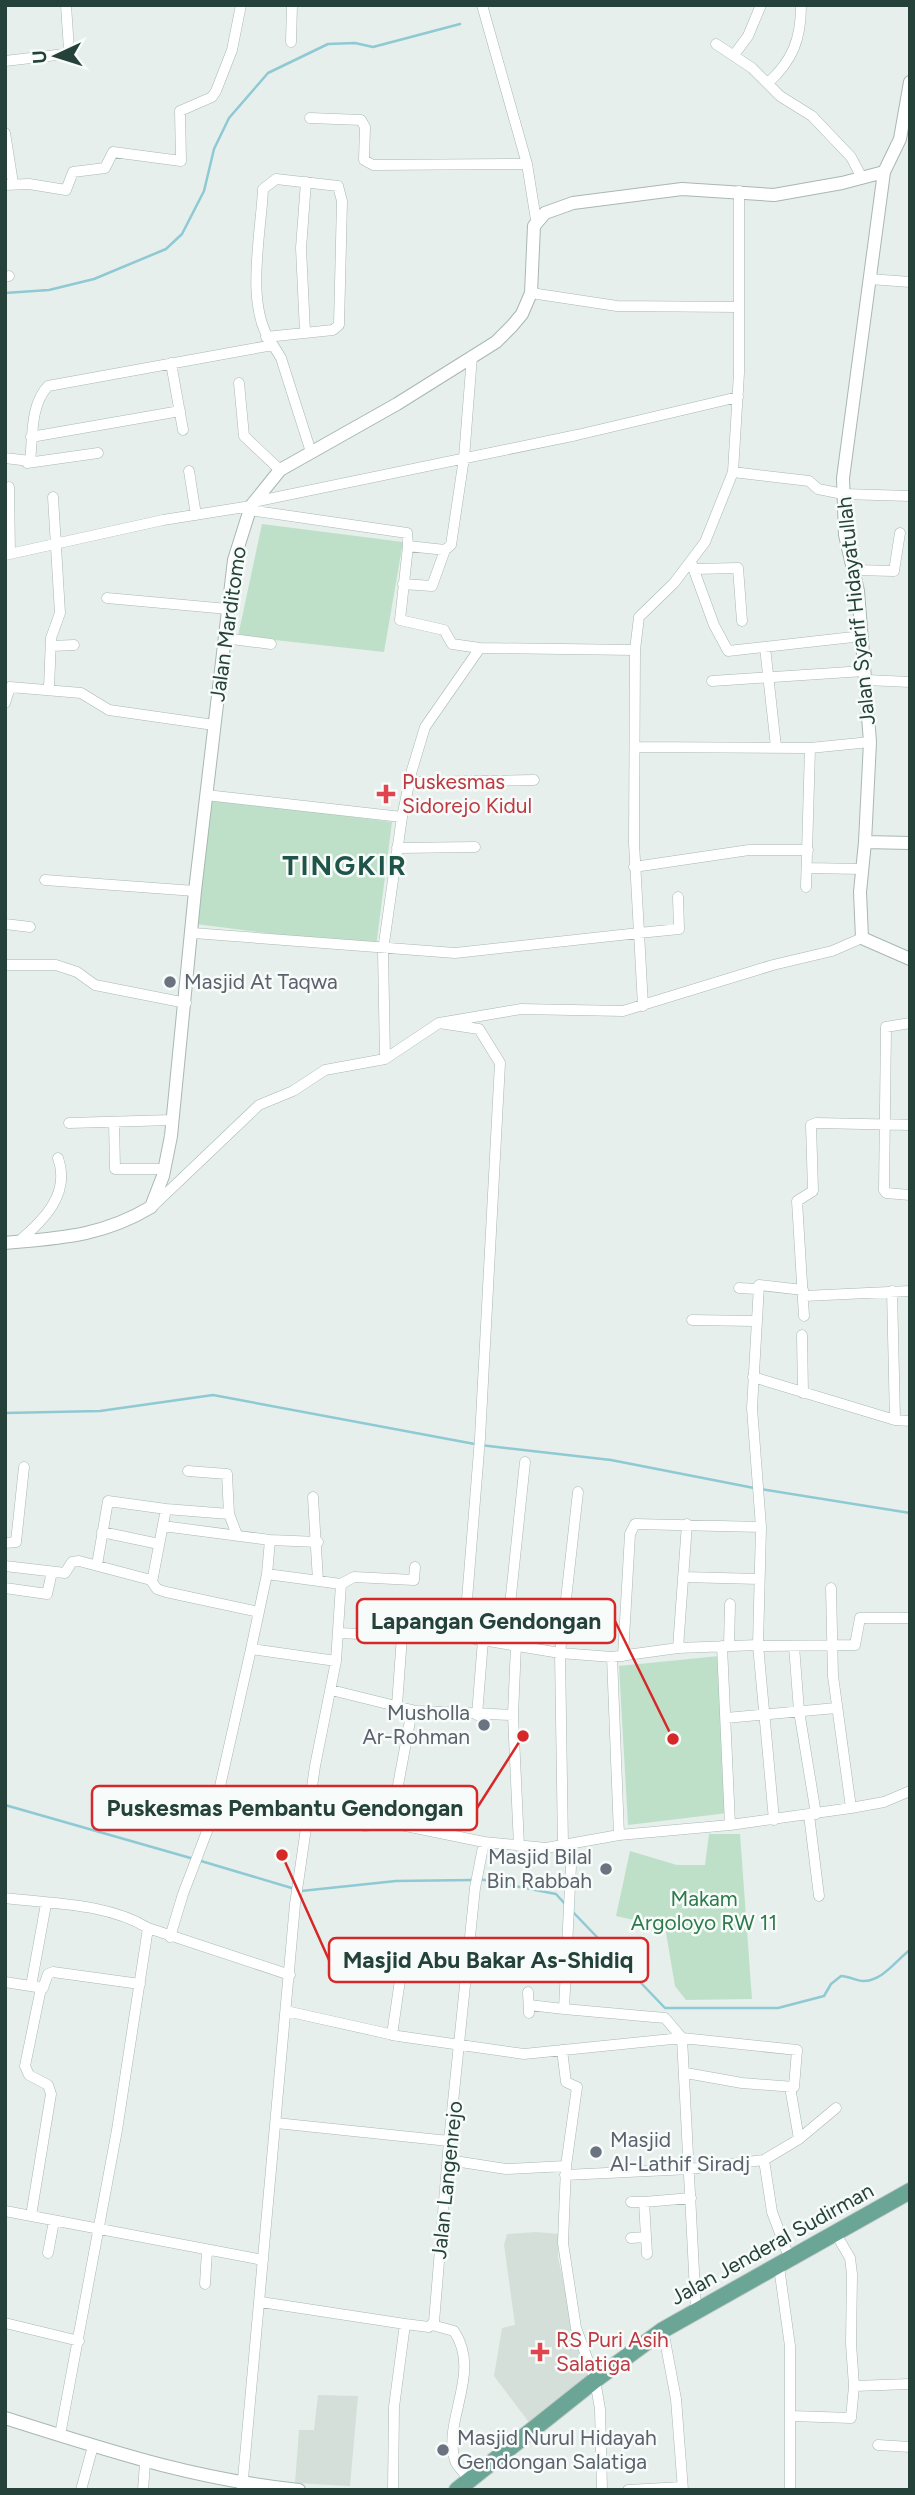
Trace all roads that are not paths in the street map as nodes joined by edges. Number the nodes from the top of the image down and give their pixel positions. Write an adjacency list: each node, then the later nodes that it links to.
1 (66, 5): 10 (street)
2 (241, 5): 19 (street)
3 (292, 5): 7 (street)
4 (482, 5): 15 (street)
5 (761, 5): 9 (street)
6 (801, 5): 11 (street)
7 (291, 42)
8 (716, 44): 9 (street)
9 (734, 55): 11 (street)
10 (5, 61)
11 (768, 83): 17 (street)
12 (909, 90): 16 (street, Jalan Syarif Hidayatullah)
13 (310, 118): 15 (street)
14 (5, 133): 19 (street)
15 (527, 164): 21 (street)
16 (884, 172): 17 (street); 22 (street, Jalan Syarif Hidayatullah)
17 (862, 178): 20 (street)
18 (306, 182): 26 (street); 26 (street); 27 (street)
19 (9, 184)
20 (739, 191): 21 (street); 25 (street)
21 (536, 220): 24 (street, Jalan Marditomo)
22 (870, 279): 23 (street); 44 (street, Jalan Syarif Hidayatullah)
23 (910, 282)
24 (531, 293): 25 (street); 28 (street, Jalan Marditomo)
25 (739, 307): 31 (street)
26 (304, 332): 27 (street)
27 (269, 341): 29 (street); 35 (street)
28 (472, 356): 35 (street, Jalan Marditomo); 37 (street)
29 (171, 363): 32 (street); 34 (street)
30 (239, 383): 40 (street)
31 (738, 397): 37 (street); 42 (street)
32 (180, 411): 33 (street); 34 (street)
33 (183, 430)
34 (31, 437): 39 (street)
35 (312, 452): 40 (street, Jalan Marditomo)
36 (98, 453): 39 (street)
37 (464, 457): 47 (street); 52 (street)
38 (5, 458): 39 (street)
39 (27, 463)
40 (280, 470): 47 (street, Jalan Marditomo)
41 (189, 471): 48 (street)
42 (733, 472): 44 (street); 56 (street)
43 (9, 487): 53 (street)
44 (843, 494): 45 (street); 57 (street, Jalan Syarif Hidayatullah)
45 (910, 496)
46 (53, 497): 50 (street)
47 (251, 506): 48 (street); 51 (street); 60 (street, Jalan Marditomo)
48 (196, 515): 50 (street)
49 (900, 533): 54 (street)
50 (55, 544): 53 (street); 66 (street)
51 (408, 546): 52 (street); 58 (street)
52 (445, 550): 58 (street)
53 (8, 555)
54 (897, 558): 55 (street); 57 (street)
55 (910, 559)
56 (693, 566): 61 (street); 67 (street); 69 (street)
57 (854, 570): 62 (street, Jalan Syarif Hidayatullah)
58 (403, 584): 68 (street)
59 (107, 597): 60 (street)
60 (228, 608): 63 (street, Jalan Marditomo)
61 (742, 621)
62 (862, 636): 67 (street); 70 (street, Jalan Syarif Hidayatullah)
63 (224, 638): 64 (street); 76 (street, Jalan Marditomo)
64 (271, 644)
65 (74, 645): 66 (street)
66 (51, 646): 74 (street)
67 (765, 647): 71 (street)
68 (480, 648): 69 (street); 82 (street)
69 (635, 650): 78 (street)
70 (865, 676): 71 (street); 73 (street); 77 (street, Jalan Syarif Hidayatullah)
71 (769, 678): 72 (street); 79 (street)
72 (712, 681)
73 (910, 682)
74 (49, 688): 75 (street); 76 (street)
75 (5, 703)
76 (214, 725): 83 (street, Jalan Marditomo)
77 (870, 742): 80 (street); 85 (street, Jalan Syarif Hidayatullah)
78 (636, 747): 79 (street); 90 (street)
79 (776, 747): 80 (street)
80 (810, 748): 89 (street)
81 (534, 780): 82 (street)
82 (410, 782): 84 (street)
83 (205, 795): 84 (street); 95 (street, Jalan Marditomo)
84 (402, 817): 88 (street)
85 (865, 842): 86 (street); 92 (street, Jalan Syarif Hidayatullah)
86 (910, 843)
87 (475, 847): 88 (street)
88 (397, 848): 102 (street)
89 (808, 850): 90 (street); 91 (street)
90 (635, 867): 100 (street)
91 (807, 868): 92 (street); 94 (street)
92 (862, 869): 101 (street, Jalan Syarif Hidayatullah)
93 (45, 880): 95 (street)
94 (806, 887)
95 (195, 891): 99 (street, Jalan Marditomo)
96 (678, 897): 100 (street)
97 (5, 924): 98 (street)
98 (30, 927)
99 (193, 933): 102 (street); 105 (street, Jalan Marditomo)
100 (639, 933): 102 (street); 106 (street)
101 (862, 938): 103 (street); 106 (street)
102 (383, 950): 109 (street)
103 (910, 958)
104 (5, 965): 105 (street)
105 (186, 1003): 110 (street, Jalan Marditomo)
106 (643, 1006): 107 (street)
107 (439, 1023): 109 (street); 166 (street)
108 (910, 1023): 113 (street)
109 (385, 1059): 118 (street)
110 (173, 1119): 111 (street); 116 (street, Jalan Marditomo)
111 (114, 1122): 112 (street); 116 (street)
112 (69, 1123)
113 (887, 1124): 114 (street); 117 (street); 124 (street)
114 (910, 1125)
115 (58, 1158): 119 (street)
116 (164, 1169): 118 (street, Jalan Marditomo)
117 (910, 1195)
118 (152, 1208): 119 (street)
119 (11, 1242)
120 (739, 1288): 121 (street)
121 (757, 1289): 124 (street); 127 (street)
122 (910, 1291): 123 (street)
123 (892, 1292): 124 (street); 131 (street)
124 (804, 1293): 125 (street)
125 (804, 1316)
126 (692, 1320): 127 (street)
127 (754, 1321): 129 (street)
128 (802, 1335): 130 (street)
129 (753, 1377): 130 (street); 142 (street)
130 (803, 1393): 131 (street)
131 (895, 1420): 132 (street)
132 (910, 1421)
133 (524, 1462): 168 (street)
134 (24, 1467): 147 (street)
135 (188, 1471): 139 (street)
136 (578, 1492): 175 (street)
137 (313, 1497): 146 (street)
138 (166, 1509): 139 (street); 141 (street); 143 (street)
139 (229, 1514): 144 (street)
140 (687, 1524): 142 (street); 154 (street); 176 (street)
141 (163, 1525): 144 (street); 148 (street)
142 (761, 1527): 155 (street)
143 (102, 1532): 148 (street); 149 (street)
144 (237, 1535): 145 (street)
145 (270, 1540): 146 (street); 153 (street)
146 (318, 1542): 157 (street)
147 (5, 1543)
148 (159, 1544): 156 (street)
149 (97, 1564): 152 (street); 156 (street)
150 (5, 1566): 152 (street)
151 (415, 1567): 158 (street)
152 (52, 1572): 159 (street)
153 (267, 1574): 157 (street); 162 (street)
154 (683, 1577): 155 (street); 173 (street)
155 (759, 1578): 170 (street)
156 (151, 1580): 162 (street)
157 (318, 1581): 158 (street)
158 (341, 1584): 164 (street)
159 (5, 1588)
160 (831, 1588): 169 (street)
161 (730, 1604): 171 (street)
162 (259, 1612): 174 (street)
163 (910, 1618): 169 (street)
164 (339, 1633): 165 (street); 177 (street)
165 (402, 1636): 166 (street); 179 (street)
166 (464, 1637): 167 (street)
167 (484, 1640): 168 (street); 184 (street)
168 (511, 1644): 175 (street); 185 (street)
169 (832, 1644): 172 (street); 180 (street)
170 (758, 1645): 171 (street); 172 (street); 183 (street)
171 (725, 1646): 173 (street); 186 (street)
172 (794, 1646): 182 (street)
173 (678, 1648): 176 (street)
174 (251, 1649): 177 (street); 189 (street)
175 (560, 1653): 176 (street); 197 (street)
176 (618, 1657): 195 (street)
177 (336, 1661): 178 (street)
178 (331, 1690): 179 (street); 191 (street)
179 (397, 1705): 181 (street)
180 (836, 1707): 182 (street); 188 (street)
181 (412, 1710): 184 (street); 193 (street)
182 (799, 1711): 183 (street); 190 (street)
183 (762, 1714): 186 (street); 192 (street)
184 (477, 1715): 185 (street)
185 (513, 1716): 198 (street)
186 (726, 1718): 194 (street)
187 (910, 1791): 188 (street)
188 (851, 1808): 190 (street)
189 (214, 1813): 191 (street); 203 (street)
190 (813, 1814): 192 (street); 199 (street)
191 (309, 1819): 193 (street); 205 (street)
192 (774, 1820): 194 (street)
193 (391, 1823): 196 (street)
194 (730, 1825): 195 (street)
195 (619, 1836): 197 (street)
196 (484, 1842): 198 (street); 214 (street, Jalan Langenrejo)
197 (567, 1845): 198 (street); 210 (street)
198 (519, 1846)
199 (819, 1896)
200 (5, 1898): 201 (street)
201 (46, 1903): 202 (street); 208 (street)
202 (148, 1928): 203 (street); 207 (street)
203 (170, 1937): 205 (street)
204 (401, 1973): 212 (street)
205 (290, 1975): 211 (street)
206 (5, 1982): 208 (street)
207 (140, 1984): 208 (street); 234 (street)
208 (36, 1987): 231 (street)
209 (528, 1992): 210 (street)
210 (564, 2008): 213 (street)
211 (286, 2011): 212 (street); 219 (street)
212 (393, 2035): 214 (street)
213 (682, 2038): 215 (street); 216 (street); 217 (street)
214 (461, 2045): 215 (street); 221 (street, Jalan Langenrejo)
215 (562, 2050): 225 (street)
216 (686, 2073): 217 (street); 224 (street)
217 (790, 2087): 220 (street)
218 (836, 2108): 220 (street)
219 (276, 2123): 221 (street); 241 (street)
220 (799, 2139): 223 (street)
221 (449, 2141): 222 (street, Jalan Langenrejo)
222 (447, 2160): 225 (street); 248 (street, Jalan Langenrejo)
223 (764, 2160): 224 (street); 242 (street)
224 (690, 2169): 225 (street); 227 (street)
225 (566, 2171): 251 (street)
226 (910, 2191): 235 (main road, Jalan Jenderal Sudirman)
227 (691, 2199): 229 (street); 245 (street)
228 (631, 2202): 229 (street)
229 (644, 2202): 236 (street)
230 (7, 2211): 231 (street); 233 (street)
231 (31, 2216): 232 (street)
232 (54, 2221): 234 (street); 239 (street)
233 (5, 2222)
234 (98, 2230): 238 (street); 250 (street)
235 (836, 2234): 242 (main road, Jalan Jenderal Sudirman); 253 (street)
236 (646, 2237): 237 (street); 240 (street)
237 (631, 2238)
238 (207, 2250): 241 (street); 243 (street)
239 (48, 2252)
240 (647, 2254)
241 (263, 2260): 244 (street)
242 (784, 2264): 245 (main road, Jalan Jenderal Sudirman); 254 (street)
243 (205, 2284)
244 (261, 2302): 247 (street); 262 (street)
245 (696, 2311): 249 (main road, Jalan Jenderal Sudirman)
246 (5, 2323): 250 (street)
247 (405, 2324): 248 (street); 267 (street)
248 (432, 2325): 261 (street)
249 (663, 2330): 251 (main road, Jalan Jenderal Sudirman); 263 (street)
250 (79, 2341): 256 (street)
251 (595, 2380): 261 (main road, Jalan Jenderal Sudirman); 268 (street)
252 (910, 2384): 253 (street)
253 (854, 2386): 254 (street)
254 (792, 2416): 270 (street)
255 (5, 2418): 256 (street)
256 (60, 2435): 258 (street)
257 (878, 2445): 259 (street)
258 (93, 2446): 260 (street); 264 (street)
259 (910, 2447)
260 (145, 2463): 262 (street); 265 (street)
261 (464, 2485)
262 (243, 2487): 266 (street)
263 (682, 2488): 269 (street)
264 (81, 2490)
265 (143, 2490)
266 (299, 2490)
267 (393, 2490)
268 (602, 2490)
269 (628, 2490)
270 (790, 2490)

